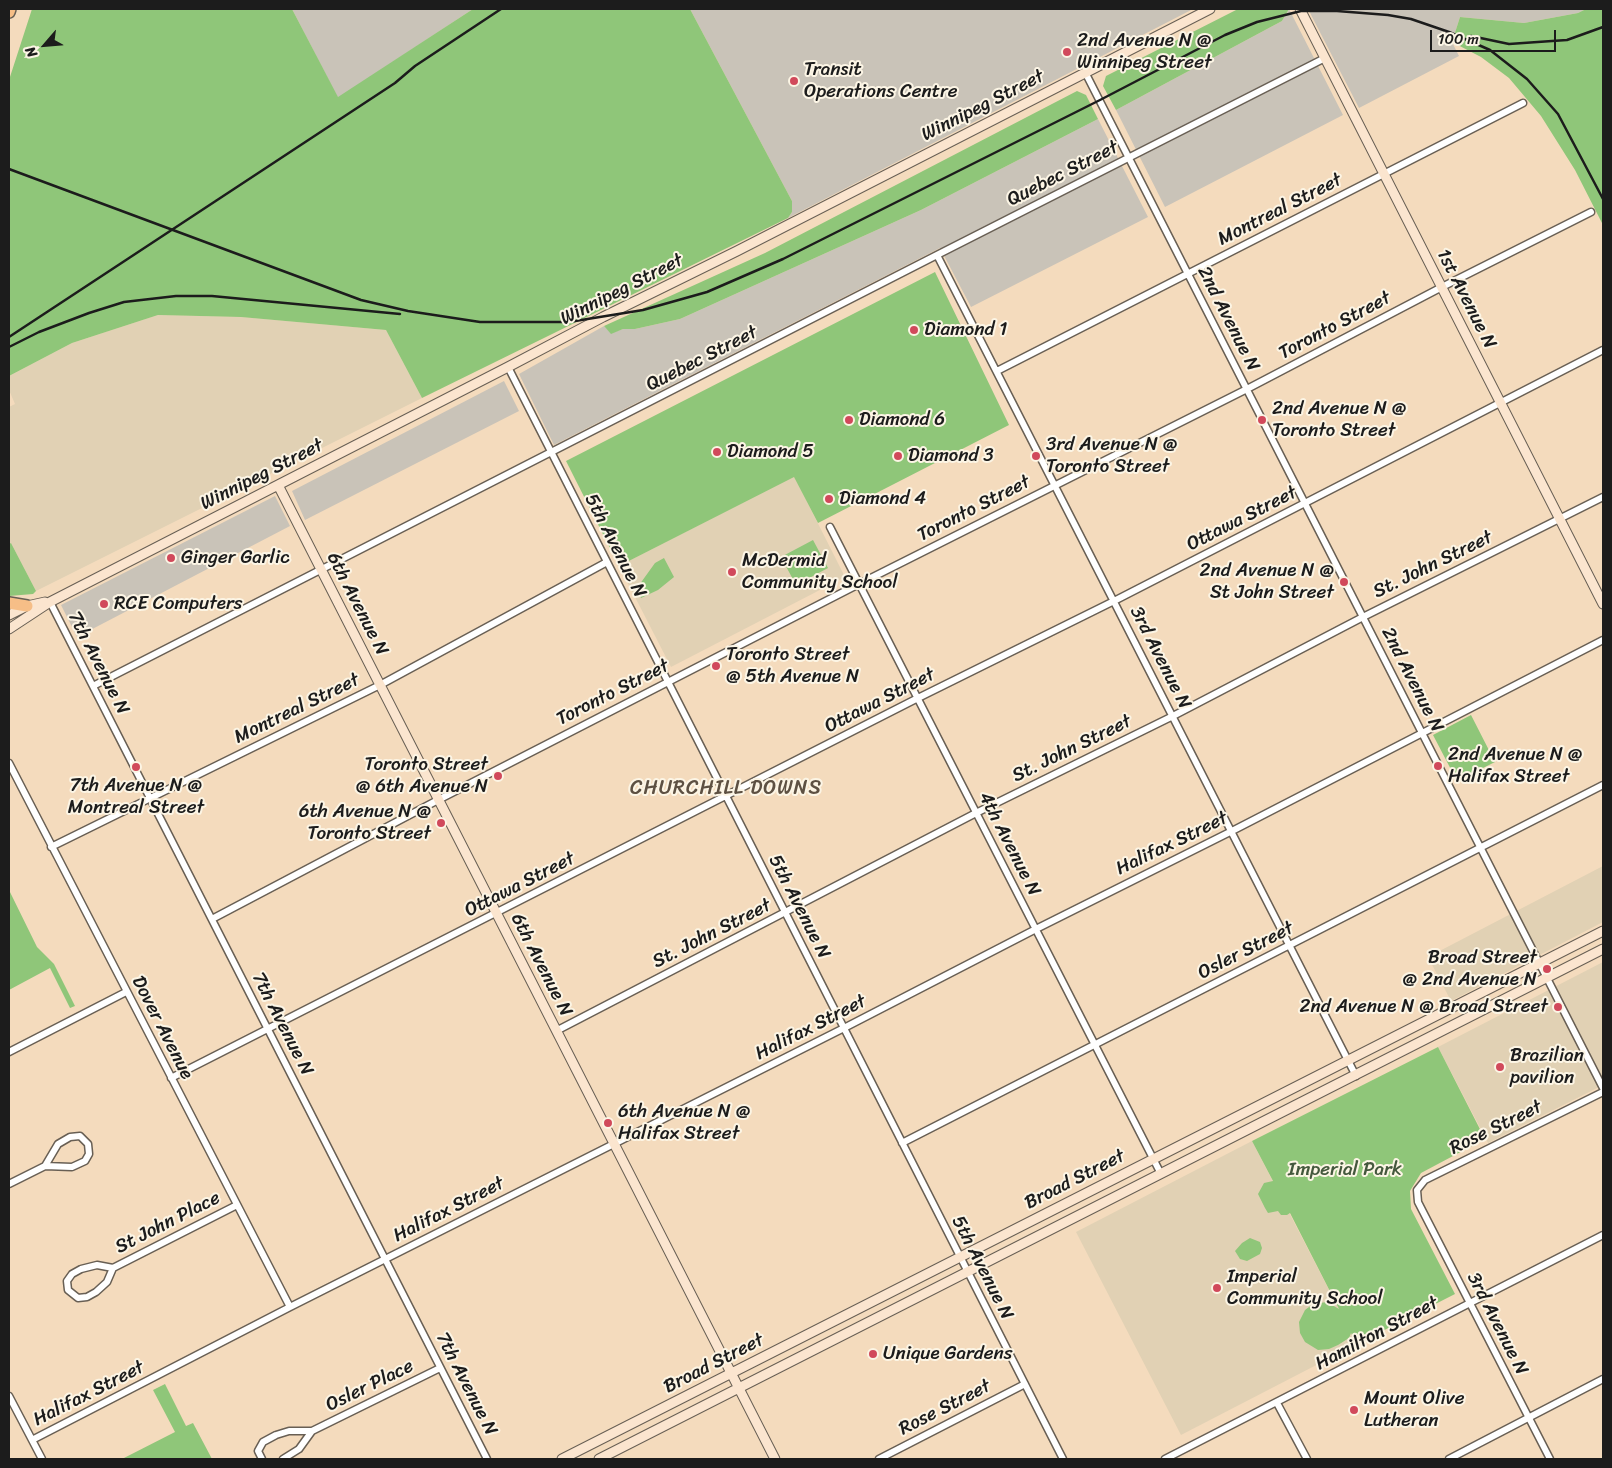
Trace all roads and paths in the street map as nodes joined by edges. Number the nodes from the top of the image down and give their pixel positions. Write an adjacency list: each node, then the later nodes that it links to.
1 (1210, 9): 4 (main road, Winnipeg Street)
2 (1300, 9): 3 (main road, 1st Avenue N)
3 (1325, 58): 6 (street, Quebec Street); 7 (main road, 1st Avenue N)
4 (1085, 72): 6 (street, 2nd Avenue N); 13 (main road, Winnipeg Street)
5 (1523, 103): 7 (street, Montreal Street)
6 (1129, 157): 9 (street, Quebec Street); 10 (street, 2nd Avenue N)
7 (1384, 173): 10 (street, Montreal Street); 11 (main road, 1st Avenue N)
8 (1591, 212): 11 (street, Toronto Street)
9 (937, 255): 14 (street, 3rd Avenue N); 17 (street, Quebec Street)
10 (1188, 273): 14 (street, Montreal Street); 15 (street, 2nd Avenue N)
11 (1442, 287): 15 (street, Toronto Street); 16 (main road, 1st Avenue N)
12 (1603, 350): 16 (street, Ottawa Street)
13 (508, 367): 17 (street, 5th Avenue N); 18 (main road, Winnipeg Street)
14 (997, 371): 19 (street, 3rd Avenue N)
15 (1247, 389): 19 (street, Toronto Street); 21 (street, 2nd Avenue N)
16 (1501, 403): 21 (street, Ottawa Street); 22 (main road, 1st Avenue N)
17 (551, 453): 24 (street, 5th Avenue N); 25 (street, Quebec Street)
18 (278, 485): 25 (main road, 6th Avenue N); 28 (main road, Winnipeg Street)
19 (1055, 485): 26 (street, Toronto Street); 27 (street, 3rd Avenue N)
20 (1603, 497): 22 (street, St. John Street)
21 (1305, 504): 27 (street, Ottawa Street); 33 (street, 2nd Avenue N)
22 (1560, 519): 30 (main road, 1st Avenue N); 33 (street, St. John Street)
23 (830, 526): 26 (street, 4th Avenue N)
24 (607, 562): 36 (street, 5th Avenue N); 37 (street, Montreal Street)
25 (321, 569): 37 (main road, 6th Avenue N); 38 (street, Quebec Street)
26 (859, 584): 36 (street, Toronto Street); 39 (street, 4th Avenue N)
27 (1114, 601): 39 (street, Ottawa Street); 40 (street, 3rd Avenue N)
28 (50, 602): 31 (main road, Winnipeg Street); 34 (main road, Winnipeg Street); 38 (street, 7th Avenue N)
29 (9, 603): 31 (highway)
30 (1603, 604)
31 (27, 606): 32 (main road, Winnipeg Street)
32 (9, 615)
33 (1363, 617): 40 (street, St. John Street); 41 (street, 2nd Avenue N)
34 (9, 629)
35 (1603, 640): 41 (street, Halifax Street)
36 (668, 682): 44 (street, 5th Avenue N); 46 (street, Toronto Street)
37 (380, 685): 45 (street, Montreal Street); 46 (main road, 6th Avenue N)
38 (93, 686): 45 (street, 7th Avenue N)
39 (918, 698): 44 (street, Ottawa Street); 47 (street, 4th Avenue N)
40 (1173, 716): 47 (street, St. John Street); 48 (street, 3rd Avenue N)
41 (1422, 733): 48 (street, Halifax Street); 50 (street, 2nd Avenue N)
42 (9, 763): 49 (street, Dover Avenue)
43 (1603, 785): 50 (street, Osler Street)
44 (726, 796): 51 (street, 5th Avenue N); 52 (street, Ottawa Street)
45 (150, 799): 49 (street, Montreal Street); 53 (street, 7th Avenue N)
46 (438, 800): 52 (main road, 6th Avenue N); 53 (street, Toronto Street)
47 (976, 813): 51 (street, St. John Street); 54 (street, 4th Avenue N)
48 (1232, 832): 54 (street, Halifax Street); 56 (street, 3rd Avenue N)
49 (51, 847): 60 (street, Dover Avenue)
50 (1480, 848): 56 (street, Osler Street); 58 (street, 2nd Avenue N)
51 (785, 913): 61 (street, 5th Avenue N); 63 (street, St. John Street)
52 (496, 914): 62 (street, Ottawa Street); 63 (main road, 6th Avenue N)
53 (212, 919): 62 (street, 7th Avenue N)
54 (1036, 929): 61 (street, Halifax Street); 64 (street, 4th Avenue N)
55 (1603, 930): 58 (main road, Broad Street)
56 (1290, 945): 64 (street, Osler Street); 66 (street, 3rd Avenue N)
57 (1603, 950): 59 (main road, Broad Street)
58 (1540, 963): 59 (street, 2nd Avenue N); 66 (main road, Broad Street)
59 (1548, 978): 67 (main road, Broad Street); 69 (street, 2nd Avenue N)
60 (126, 992): 65 (street); 68 (street, Dover Avenue)
61 (844, 1028): 71 (street, 5th Avenue N); 72 (street, Halifax Street)
62 (268, 1030): 68 (street, Ottawa Street); 81 (street, 7th Avenue N)
63 (556, 1031): 72 (main road, 6th Avenue N)
64 (1094, 1044): 71 (street, Osler Street); 73 (street, 4th Avenue N)
65 (9, 1052)
66 (1348, 1060): 67 (street, 3rd Avenue N); 73 (main road, Broad Street)
67 (1356, 1076): 75 (main road, Broad Street)
68 (171, 1078): 78 (street, Dover Avenue)
69 (1603, 1088)
70 (1603, 1092): 77 (street, Rose Street)
71 (902, 1143): 80 (street, 5th Avenue N)
72 (614, 1144): 81 (street, Halifax Street); 87 (main road, 6th Avenue N)
73 (1154, 1159): 75 (street, 4th Avenue N); 80 (main road, Broad Street)
74 (45, 1166): 74 (street); 76 (street)
75 (1161, 1174): 83 (main road, Broad Street)
76 (9, 1184)
77 (1418, 1202): 84 (street, 3rd Avenue N)
78 (237, 1205): 82 (street, St John Place); 85 (street, Dover Avenue)
79 (1603, 1235): 84 (street, Hamilton Street)
80 (960, 1257): 83 (street, 5th Avenue N); 87 (main road, Broad Street)
81 (385, 1259): 85 (street, Halifax Street); 86 (street, 7th Avenue N)
82 (113, 1268): 82 (street, St John Place)
83 (968, 1272): 89 (street, 5th Avenue N); 90 (main road, Broad Street)
84 (1470, 1302): 92 (street, Hamilton Street); 93 (street, 3rd Avenue N)
85 (290, 1307): 95 (street, Halifax Street)
86 (440, 1368): 94 (street, Osler Place); 99 (street, 7th Avenue N)
87 (731, 1374): 90 (main road, 6th Avenue N); 100 (main road, Broad Street)
88 (1603, 1379): 93 (street)
89 (1024, 1384): 103 (street, Rose Street); 104 (street, 5th Avenue N)
90 (738, 1388): 101 (main road, Broad Street); 102 (main road, 6th Avenue N)
91 (9, 1396): 95 (street)
92 (1277, 1402): 105 (street, Hamilton Street); 106 (street)
93 (1528, 1417): 107 (street); 108 (street, 3rd Avenue N)
94 (312, 1431): 97 (street, Osler Place); 98 (street, Osler Place)
95 (32, 1440): 96 (street)
96 (42, 1459)
97 (262, 1459)
98 (283, 1459)
99 (487, 1459)
100 (562, 1459)
101 (599, 1459)
102 (775, 1459)
103 (879, 1459)
104 (1063, 1459)
105 (1165, 1459)
106 (1307, 1459)
107 (1449, 1459)
108 (1550, 1459)

